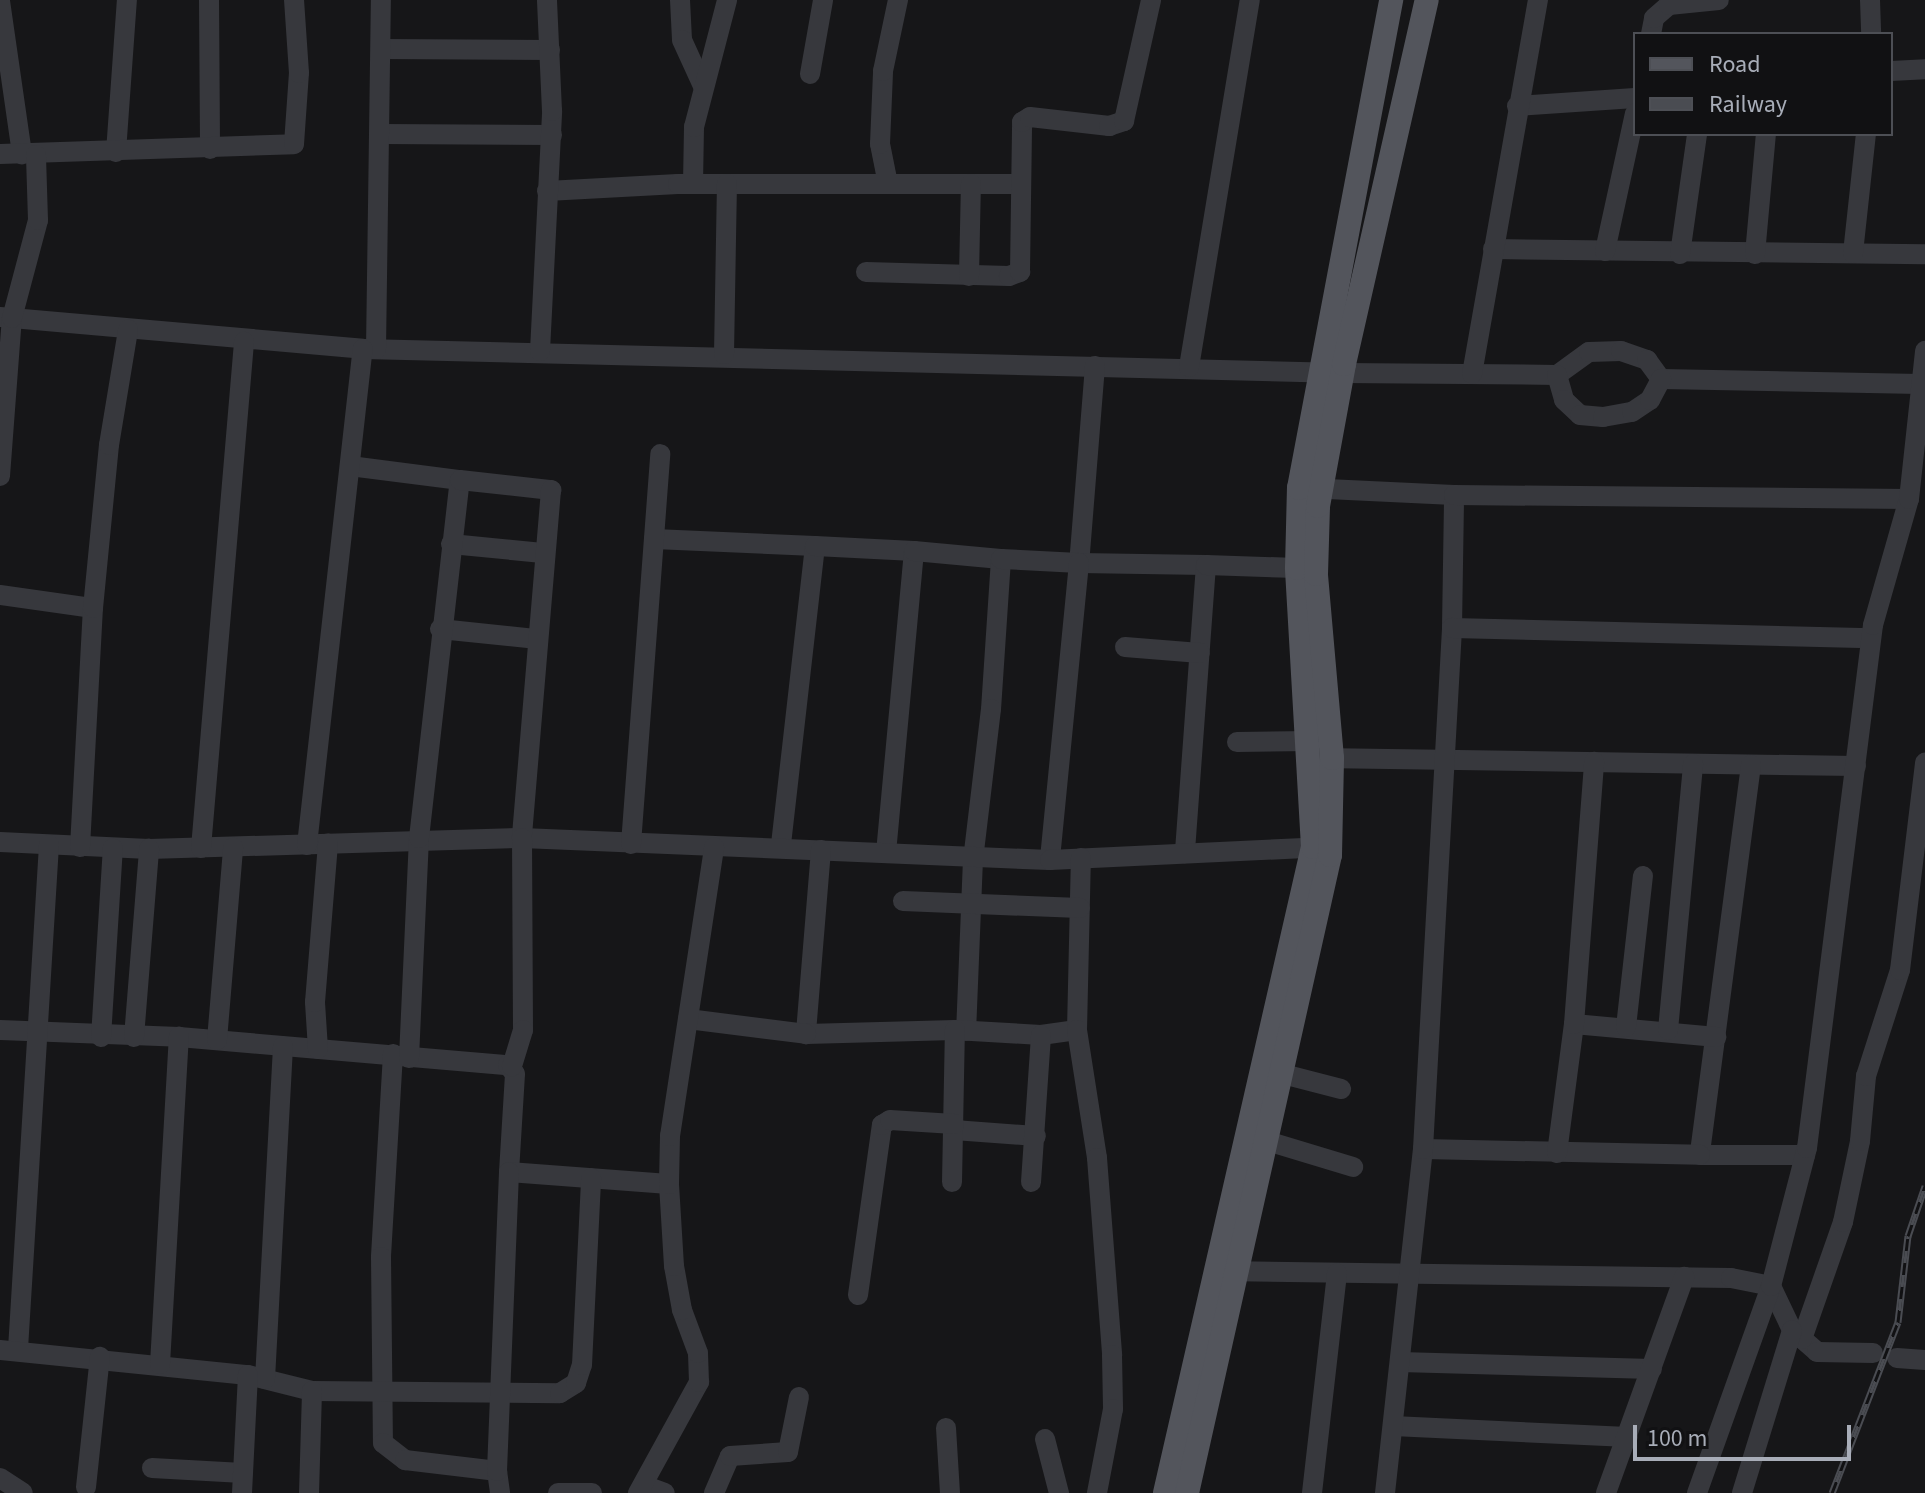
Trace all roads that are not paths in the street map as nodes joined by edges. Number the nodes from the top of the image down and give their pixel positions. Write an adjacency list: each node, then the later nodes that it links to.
1 (127, 0): 35 (street)
2 (209, 0): 34 (street)
3 (294, 0): 34 (street)
4 (381, 0): 20 (street)
5 (547, 0): 21 (street)
6 (680, 0): 25 (street)
7 (727, 0): 25 (street)
8 (823, 0): 24 (street)
9 (898, 0): 40 (street)
10 (1151, 0): 42 (street)
11 (1250, 0): 60 (street)
12 (1391, 0): 61 (main road)
13 (1427, 0): 61 (main road)
14 (1538, 0): 27 (street)
15 (1719, 0): 18 (street)
16 (1870, 0): 19 (street)
17 (0, 1): 37 (street)
18 (1651, 32)
19 (1871, 32)
20 (381, 49): 21 (street); 29 (street)
21 (550, 50): 30 (street)
22 (1925, 69): 23 (street)
23 (1893, 71)
24 (810, 74)
25 (703, 86): 38 (street)
26 (1633, 98): 27 (street)
27 (1517, 106): 44 (street)
28 (1633, 122): 45 (street)
29 (381, 134): 30 (street); 55 (street)
30 (552, 135): 43 (street)
31 (1697, 136): 47 (street)
32 (1766, 136): 48 (street)
33 (1866, 136): 46 (street)
34 (210, 149): 35 (street)
35 (116, 152): 37 (street)
36 (0, 154): 37 (street)
37 (29, 154): 52 (street)
38 (693, 184): 39 (street); 43 (street)
39 (727, 184): 40 (street); 58 (street)
40 (888, 184): 41 (street)
41 (971, 184): 42 (street); 51 (street)
42 (1021, 184): 51 (street)
43 (547, 191): 56 (street)
44 (1493, 249): 45 (street); 62 (street)
45 (1605, 251): 47 (street)
46 (1853, 253): 48 (street); 49 (street)
47 (1680, 254): 48 (street)
48 (1755, 254)
49 (1925, 254)
50 (866, 272): 51 (street)
51 (969, 276)
52 (6, 318): 53 (street); 68 (street)
53 (128, 330): 54 (street); 83 (street)
54 (244, 342): 55 (street); 109 (street)
55 (370, 349): 56 (street); 67 (street)
56 (540, 351): 58 (street)
57 (1925, 351): 65 (street)
58 (724, 354): 59 (street)
59 (1095, 366): 60 (street); 79 (street)
60 (1189, 367): 61 (street)
61 (1332, 372): 62 (street); 70 (main road)
62 (1472, 374): 63 (street)
63 (1557, 375): 64 (street); 64 (street)
64 (1661, 379): 65 (street)
65 (1920, 384): 72 (street)
66 (660, 454): 73 (street)
67 (350, 466): 69 (street); 103 (street)
68 (0, 476)
69 (460, 480): 74 (street); 77 (street)
70 (1309, 488): 71 (street); 81 (main road); 91 (main road)
71 (1454, 495): 72 (street); 84 (street)
72 (1909, 499): 86 (street)
73 (654, 539): 75 (street); 101 (street)
74 (451, 544): 77 (street); 85 (street)
75 (815, 546): 76 (street); 104 (street)
76 (914, 551): 78 (street); 113 (street)
77 (543, 553): 87 (street)
78 (1001, 559): 79 (street); 116 (street)
79 (1079, 563): 80 (street); 117 (street)
80 (1206, 565): 81 (street); 89 (street)
81 (1297, 568): 91 (main road)
82 (0, 595): 83 (street)
83 (93, 608): 105 (street)
84 (1452, 628): 86 (street); 92 (street)
85 (440, 629): 87 (street); 98 (street)
86 (1871, 638): 97 (street)
87 (537, 639): 99 (street)
88 (1125, 647): 89 (street)
89 (1200, 653): 114 (street)
90 (1237, 742): 91 (street)
91 (1318, 752): 92 (street); 107 (main road)
92 (1447, 759): 93 (street); 146 (street)
93 (1594, 762): 95 (street); 123 (street)
94 (1925, 762): 162 (street)
95 (1693, 764): 96 (street); 128 (street)
96 (1751, 765): 97 (street); 135 (street)
97 (1856, 766): 149 (street)
98 (419, 838): 99 (street); 103 (street); 139 (street)
99 (522, 838): 101 (street); 140 (street)
100 (0, 842): 102 (street)
101 (631, 844): 106 (street)
102 (49, 845): 105 (street); 129 (street)
103 (318, 845): 110 (street); 138 (street)
104 (781, 846): 106 (street); 112 (street)
105 (80, 847): 108 (street)
106 (714, 847): 122 (street)
107 (1322, 847): 114 (street); 141 (main road); 156 (main road)
108 (113, 848): 111 (street); 132 (street)
109 (201, 848): 110 (street); 111 (street)
110 (233, 848): 136 (street)
111 (149, 849): 133 (street)
112 (821, 850): 113 (street); 130 (street)
113 (886, 853): 116 (street)
114 (1185, 853): 115 (street)
115 (1081, 858): 117 (street); 121 (street)
116 (973, 859): 117 (street); 120 (street)
117 (1050, 860)
118 (1643, 876): 124 (street)
119 (903, 901): 120 (street)
120 (971, 907): 121 (street); 126 (street)
121 (1080, 908): 127 (street)
122 (688, 1019): 130 (street); 155 (street)
123 (1574, 1024): 124 (street); 147 (street)
124 (1626, 1027): 128 (street)
125 (0, 1030): 129 (street)
126 (961, 1030): 130 (street); 131 (street); 143 (street)
127 (1077, 1030): 131 (street); 195 (street)
128 (1668, 1030): 135 (street)
129 (42, 1032): 132 (street); 163 (street)
130 (806, 1034)
131 (1041, 1035): 144 (street)
132 (101, 1037): 133 (street)
133 (134, 1037): 134 (street)
134 (179, 1037): 136 (street); 169 (street)
135 (1716, 1037): 148 (street)
136 (217, 1040): 137 (street)
137 (283, 1046): 138 (street); 171 (street)
138 (318, 1049): 139 (street)
139 (401, 1056): 140 (street); 173 (street)
140 (512, 1066): 151 (street)
141 (1283, 1074): 142 (street); 145 (main road)
142 (1341, 1089)
143 (954, 1127): 144 (street); 153 (street); 161 (street)
144 (1036, 1136): 154 (street)
145 (1267, 1141): 150 (street); 156 (main road)
146 (1423, 1149): 147 (street); 158 (street)
147 (1557, 1153): 148 (street)
148 (1700, 1155): 149 (street)
149 (1805, 1155): 160 (street)
150 (1353, 1167)
151 (509, 1172): 152 (street); 174 (street)
152 (591, 1178): 155 (street); 174 (street)
153 (952, 1182)
154 (1031, 1182)
155 (669, 1184): 185 (street)
156 (1226, 1271): 157 (street); 196 (main road); 197 (main road)
157 (1337, 1273): 158 (street); 198 (street)
158 (1410, 1274): 159 (street); 168 (street)
159 (1684, 1277): 160 (street); 170 (street)
160 (1771, 1286): 162 (street); 201 (street)
161 (858, 1295)
162 (1797, 1334): 164 (street); 202 (street)
163 (9, 1350): 165 (street)
164 (1873, 1353)
165 (100, 1357): 169 (street); 184 (street)
166 (1897, 1358): 167 (street)
167 (1925, 1360)
168 (1400, 1362): 170 (street); 176 (street)
169 (160, 1364): 171 (street)
170 (1652, 1369): 178 (street)
171 (256, 1377): 172 (street); 183 (street)
172 (312, 1391): 173 (street); 187 (street)
173 (379, 1391): 174 (street); 181 (street)
174 (497, 1391): 181 (street)
175 (799, 1397): 192 (street)
176 (1393, 1426): 178 (street); 199 (street)
177 (946, 1428): 193 (street)
178 (1628, 1437): 200 (street)
179 (1045, 1439): 194 (street)
180 (152, 1468): 183 (street)
181 (497, 1471): 188 (street)
182 (0, 1478): 186 (street)
183 (243, 1483)
184 (86, 1487)
185 (640, 1489): 191 (street)
186 (23, 1493)
187 (309, 1493)
188 (500, 1493)
189 (558, 1493): 190 (street)
190 (592, 1493)
191 (665, 1493)
192 (714, 1493)
193 (950, 1493)
194 (1059, 1493)
195 (1097, 1493)
196 (1165, 1493)
197 (1187, 1493)
198 (1312, 1493)
199 (1385, 1493)
200 (1606, 1493)
201 (1697, 1493)
202 (1742, 1493)

